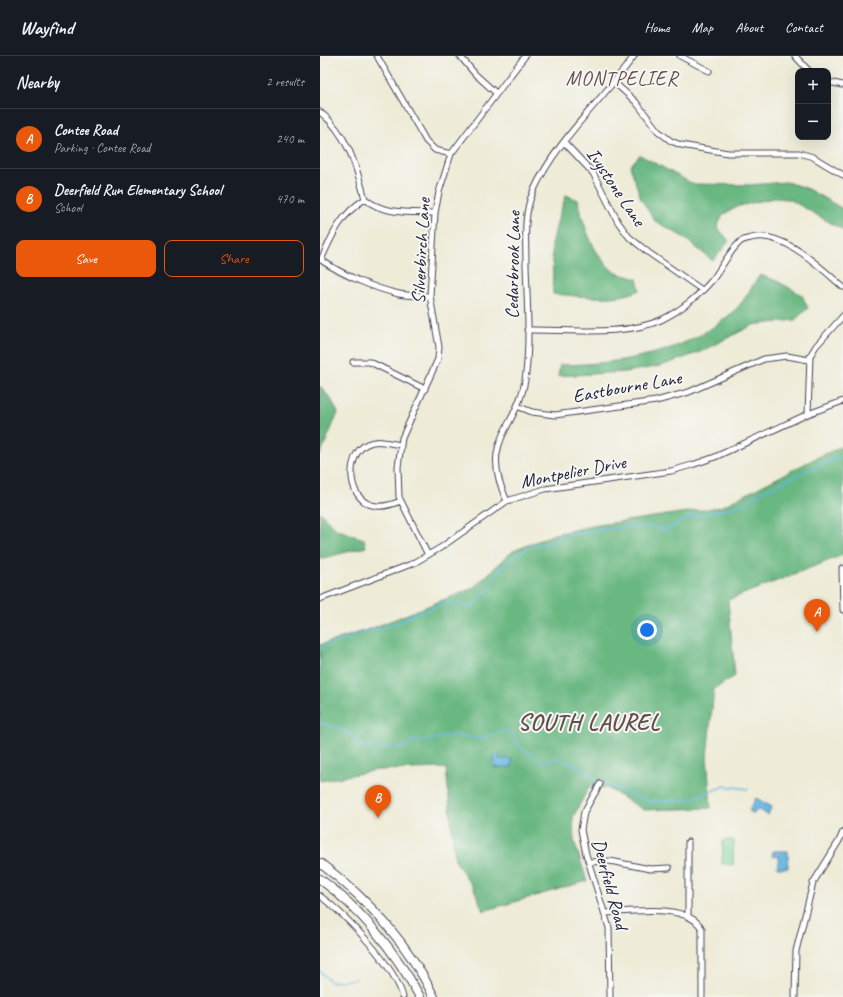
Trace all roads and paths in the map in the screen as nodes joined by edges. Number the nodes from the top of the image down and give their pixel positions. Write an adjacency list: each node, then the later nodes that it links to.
1 (377, 56): 15 (street)
2 (460, 56): 12 (street)
3 (525, 56): 12 (street, Silverbirch Lane)
4 (634, 56): 9 (street, Cedarbrook Lane)
5 (680, 56): 8 (street)
6 (796, 56): 7 (street)
7 (806, 68)
8 (709, 71)
9 (615, 83): 14 (street, Cedarbrook Lane); 16 (street)
10 (831, 83): 11 (street)
11 (843, 85)
12 (496, 92): 15 (street, Silverbirch Lane)
13 (320, 112): 17 (street)
14 (564, 142): 21 (street, Ivystone Lane); 24 (street, Cedarbrook Lane)
15 (451, 154): 18 (street, Silverbirch Lane)
16 (843, 175)
17 (365, 199): 18 (street); 19 (street)
18 (435, 213): 22 (street, Silverbirch Lane)
19 (321, 260): 22 (street)
20 (843, 287): 21 (street)
21 (702, 290): 24 (street)
22 (430, 296): 27 (street, Silverbirch Lane)
23 (843, 316): 25 (street)
24 (526, 330): 29 (street, Cedarbrook Lane)
25 (809, 360): 29 (street, Eastbourne Lane); 30 (street)
26 (353, 362): 27 (street)
27 (425, 389): 31 (street, Silverbirch Lane)
28 (843, 401): 30 (street, Montpelier Drive)
29 (517, 406): 33 (street, Cedarbrook Lane)
30 (808, 414): 33 (street, Montpelier Drive)
31 (400, 445): 32 (street, Silverbirch Lane); 32 (street)
32 (401, 501): 34 (street, Silverbirch Lane)
33 (507, 502): 34 (street, Montpelier Drive)
34 (428, 555): 36 (street, Montpelier Drive)
35 (842, 568): 37 (street)
36 (320, 599)
37 (843, 610)
38 (600, 784): 41 (street, Deerfield Road)
39 (843, 832): 53 (street)
40 (688, 842): 47 (street)
41 (588, 862): 43 (street); 46 (street, Deerfield Road)
42 (320, 863): 50 (main road)
43 (669, 868)
44 (320, 879): 49 (main road)
45 (320, 896): 48 (street)
46 (605, 913): 47 (street); 51 (street, Deerfield Road)
47 (688, 917): 52 (street)
48 (403, 997)
49 (420, 997)
50 (434, 997)
51 (610, 997)
52 (702, 997)
53 (794, 997)

